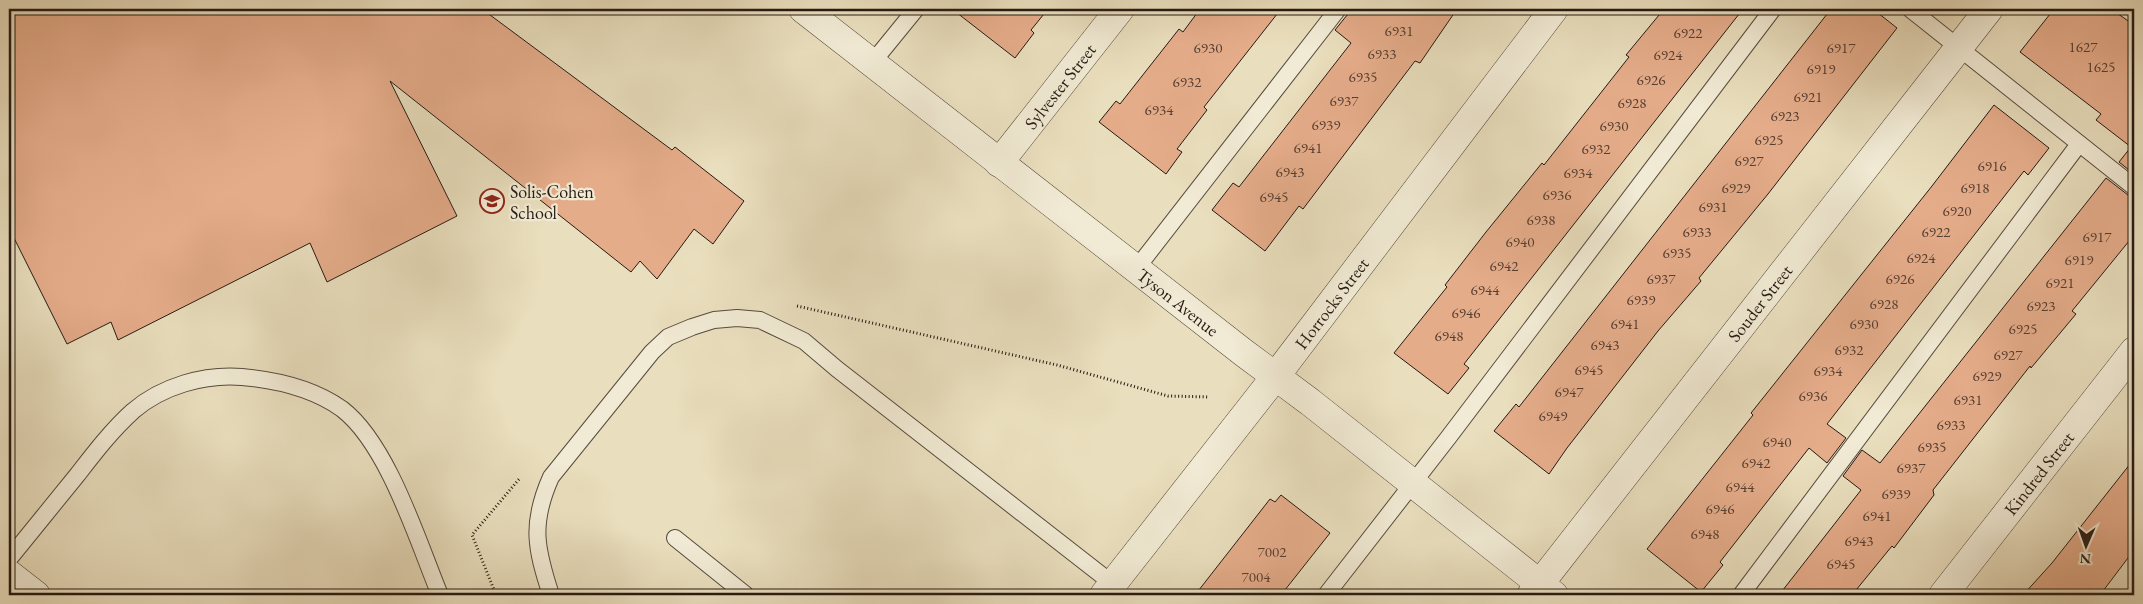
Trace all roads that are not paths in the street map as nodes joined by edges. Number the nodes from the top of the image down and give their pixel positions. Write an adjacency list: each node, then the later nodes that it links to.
1 (802, 9): 10 (street, Tyson Avenue)
2 (916, 9): 10 (lane)
3 (1120, 9): 12 (street, Sylvester Street)
4 (1338, 9): 14 (lane)
5 (1554, 9): 16 (street, Horrocks Street)
6 (1773, 9): 17 (lane)
7 (1910, 9): 9 (lane)
8 (1989, 9): 9 (street, Souder Street)
9 (1959, 48): 11 (lane); 22 (street, Souder Street)
10 (872, 63): 12 (street, Tyson Avenue)
11 (2079, 144): 13 (lane); 28 (lane)
12 (999, 163): 14 (street, Tyson Avenue)
13 (2134, 187)
14 (1136, 269): 16 (street, Tyson Avenue)
15 (2134, 351): 29 (street, Kindred Street)
16 (1275, 377): 17 (street, Tyson Avenue); 21 (street, Horrocks Street)
17 (1412, 484): 22 (street, Tyson Avenue); 27 (lane)
18 (675, 538): 26 (lane)
19 (9, 559): 24 (lane)
20 (9, 574): 23 (street)
21 (1108, 590): 25 (lane)
22 (1541, 592)
23 (36, 595)
24 (440, 595)
25 (551, 595)
26 (746, 595)
27 (1326, 595)
28 (1741, 595)
29 (1943, 595)

